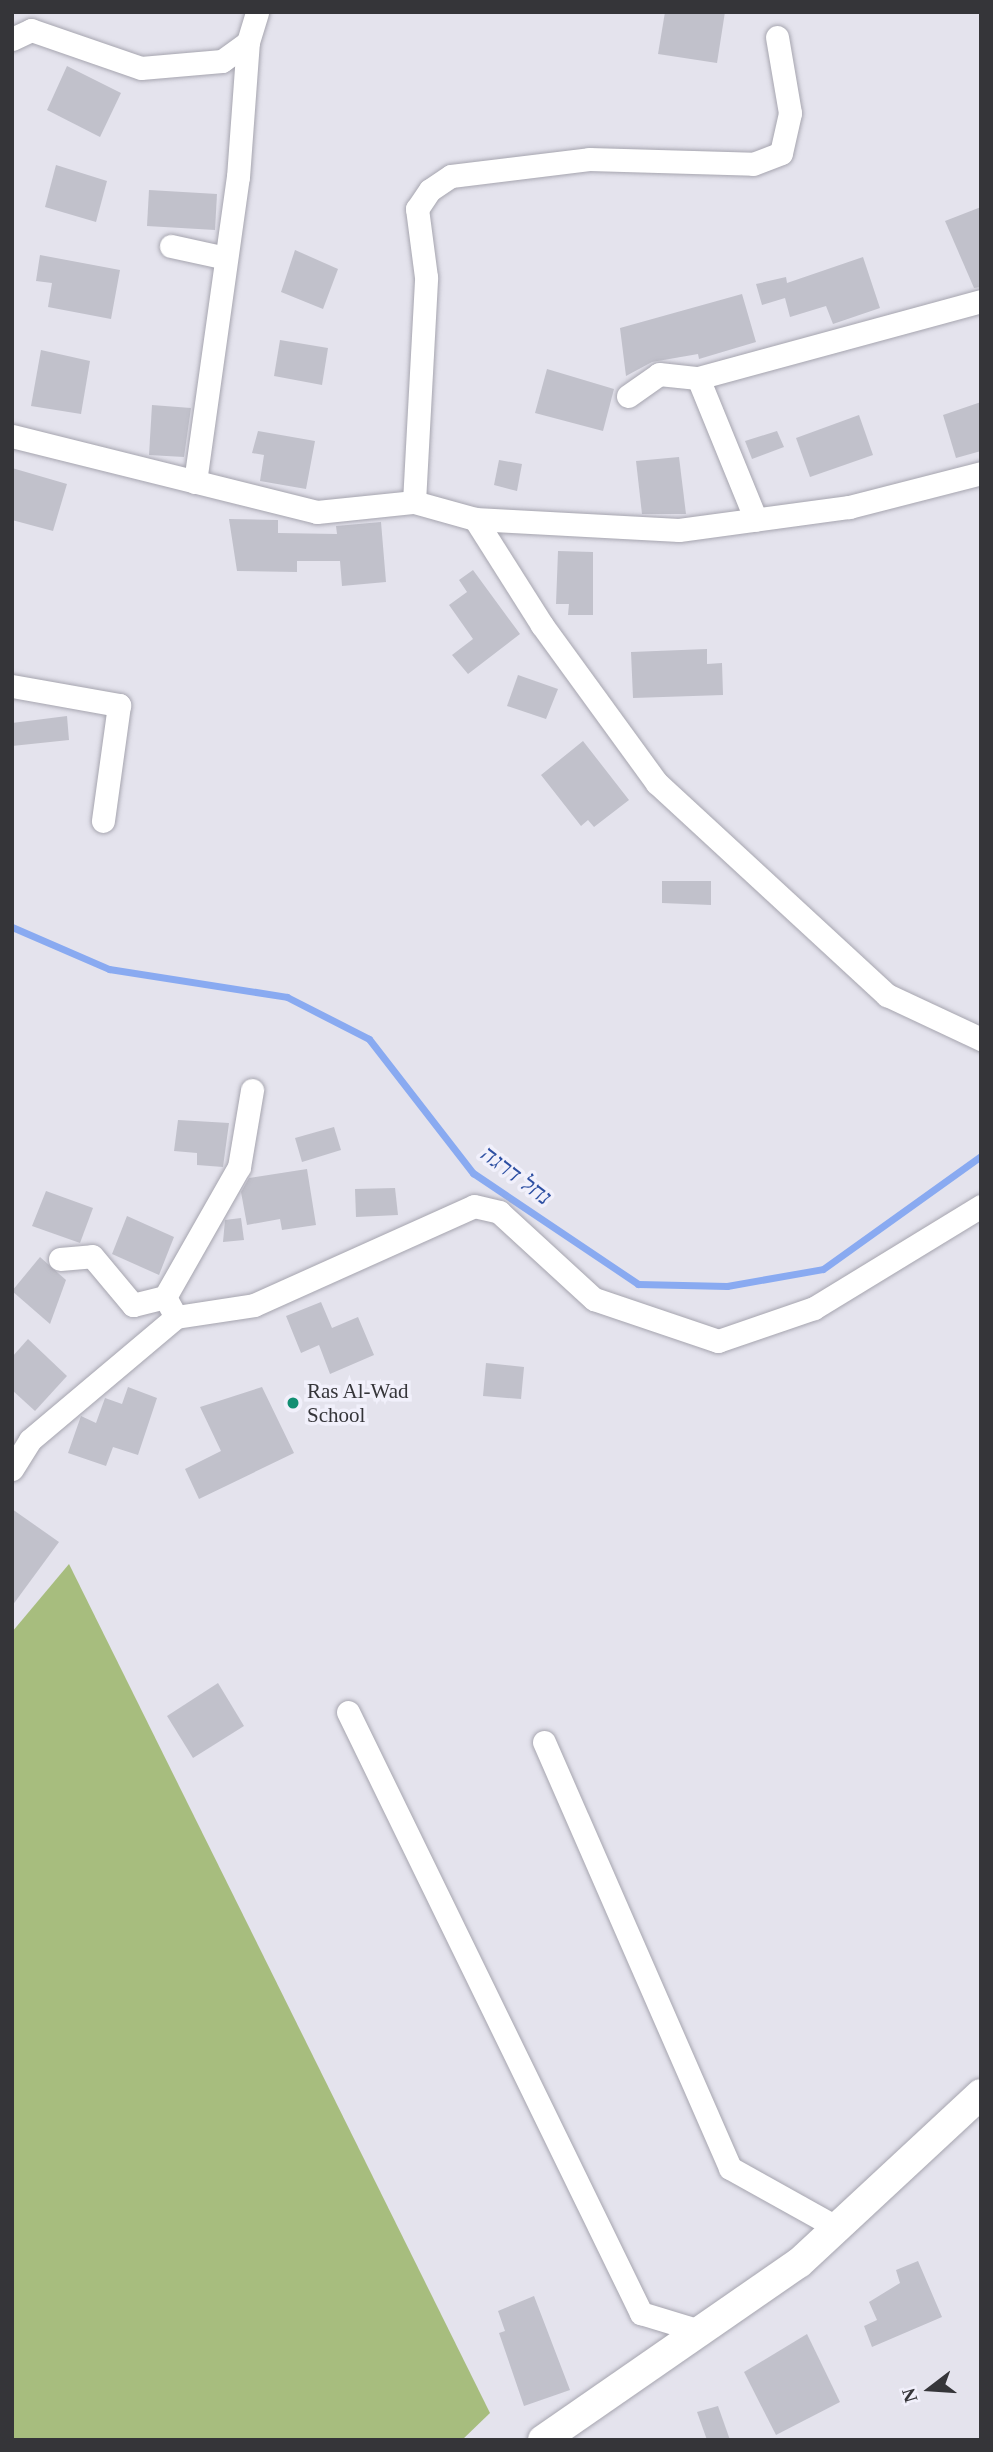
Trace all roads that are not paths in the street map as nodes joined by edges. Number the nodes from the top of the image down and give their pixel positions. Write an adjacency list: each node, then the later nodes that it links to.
1 (257, 12): 4 (street)
2 (777, 37): 13 (street)
3 (12, 39): 4 (street)
4 (248, 42): 6 (street)
5 (171, 246): 6 (street)
6 (226, 258): 12 (street)
7 (981, 301): 8 (street)
8 (698, 378): 9 (street); 15 (street)
9 (628, 396)
10 (12, 436): 12 (street)
11 (981, 473): 15 (street)
12 (195, 482): 13 (street)
13 (414, 502): 14 (street)
14 (475, 519): 15 (street); 18 (street)
15 (756, 520)
16 (12, 686): 17 (street)
17 (103, 821)
18 (981, 1039)
19 (252, 1090): 22 (street)
20 (981, 1206): 22 (street)
21 (60, 1259): 22 (street)
22 (171, 1307): 23 (street)
23 (12, 1469)
24 (348, 1712): 28 (street)
25 (544, 1742): 27 (street)
26 (981, 2094): 27 (street)
27 (836, 2227): 28 (street)
28 (701, 2330): 29 (street)
29 (543, 2440)

